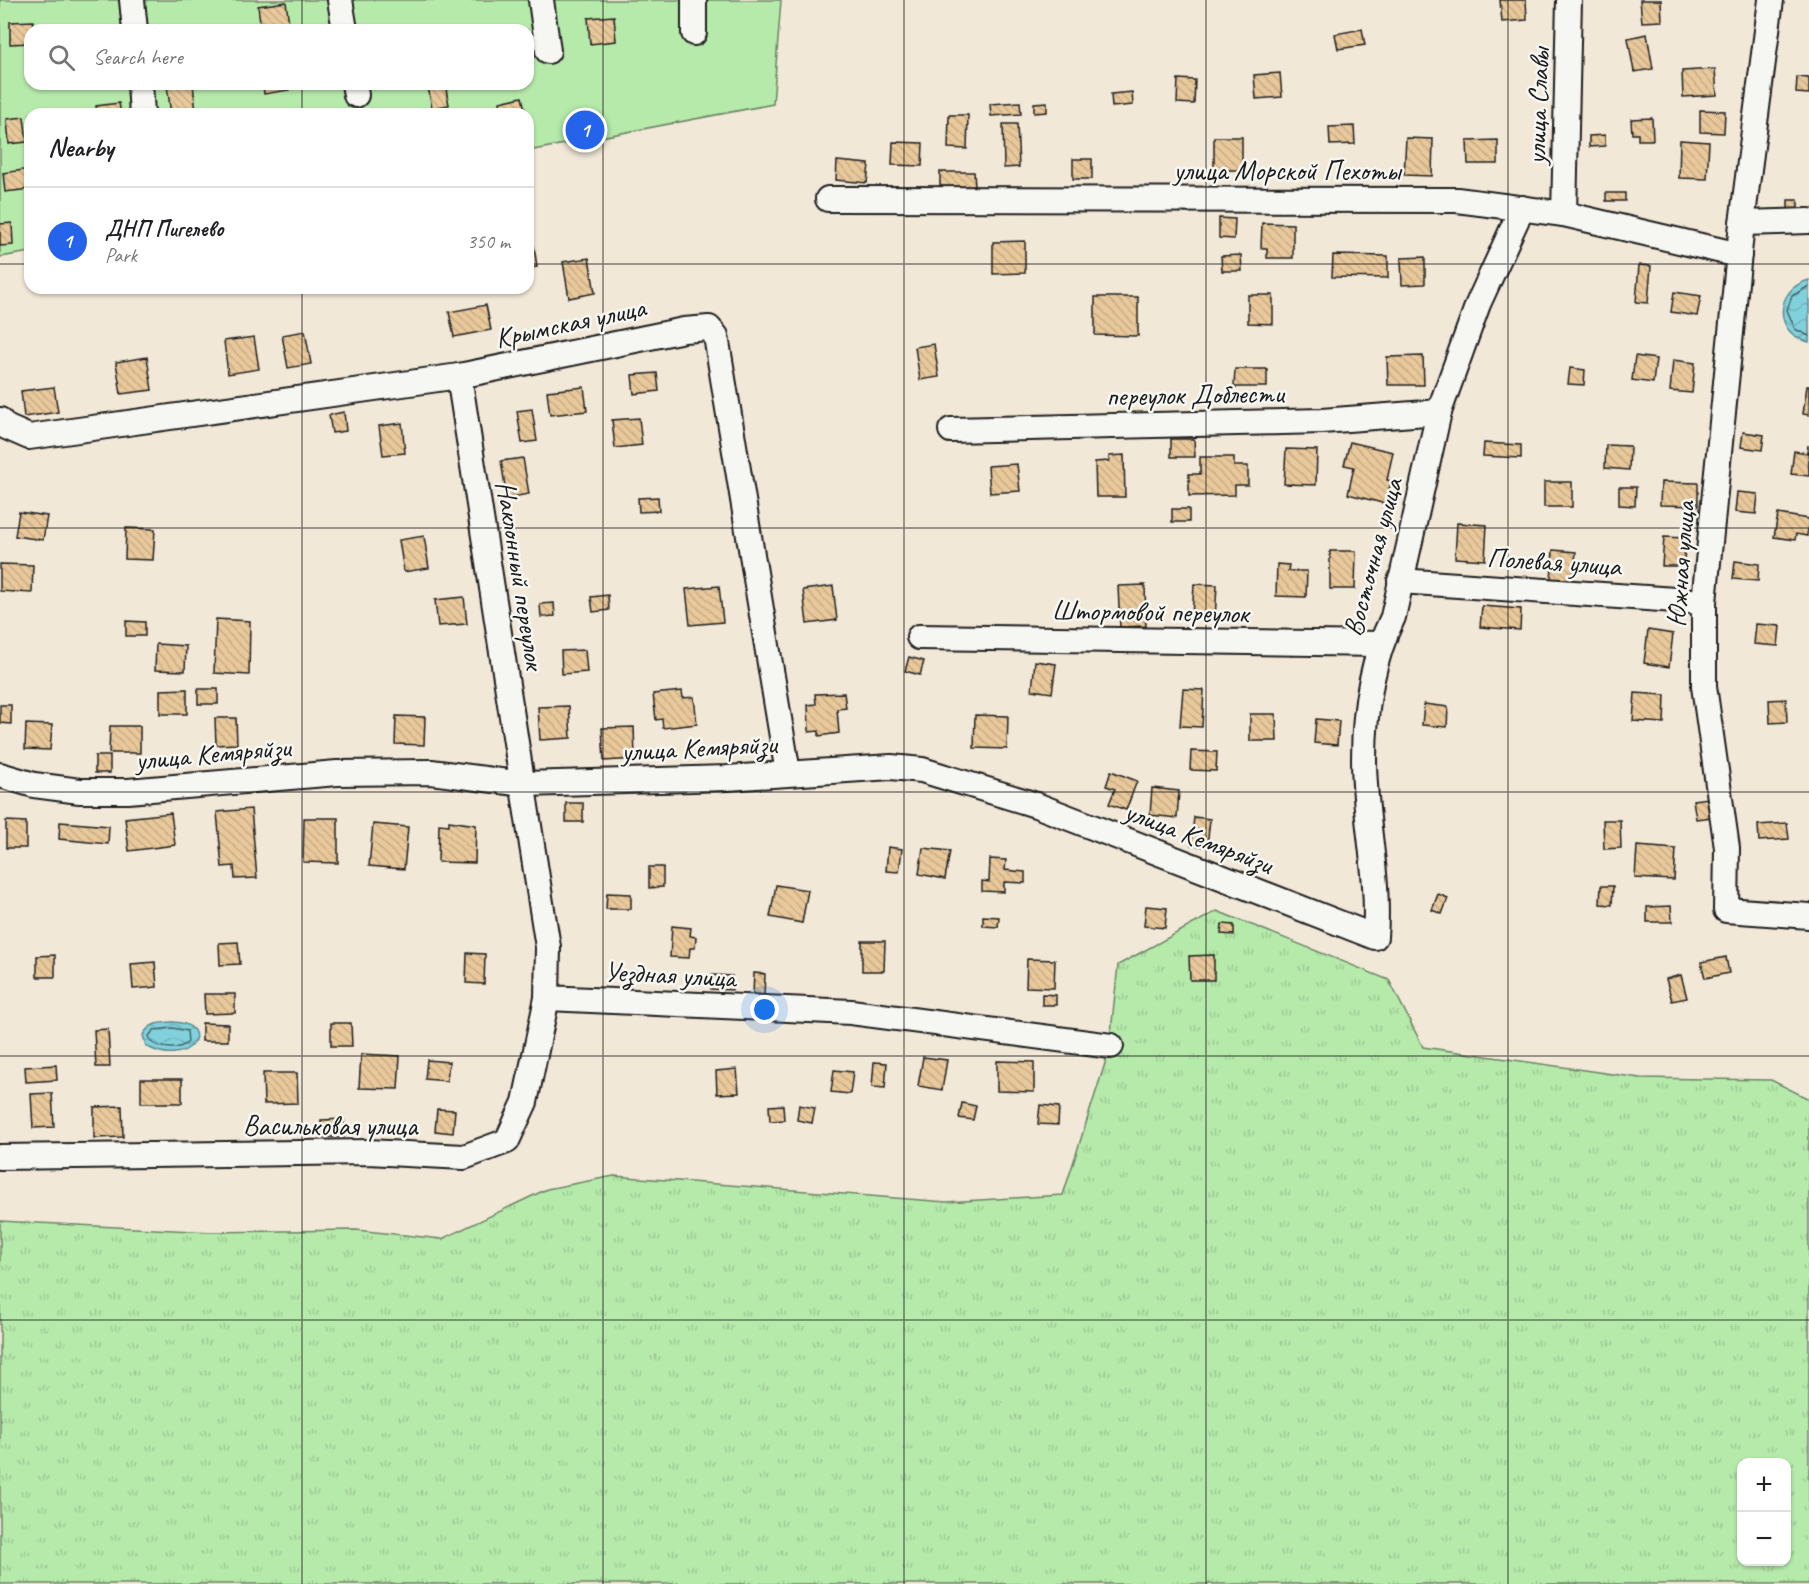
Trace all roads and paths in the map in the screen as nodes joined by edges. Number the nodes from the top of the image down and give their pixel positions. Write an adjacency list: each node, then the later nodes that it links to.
1 (132, 0): 7 (street)
2 (340, 0): 8 (street)
3 (541, 0): 10 (street)
4 (694, 0): 9 (street)
5 (1569, 0): 15 (street, улица Славы)
6 (1771, 0): 17 (street, Южная улица)
7 (134, 24)
8 (344, 24)
9 (694, 33)
10 (548, 51)
11 (140, 90): 12 (street)
12 (142, 108)
13 (828, 199): 14 (street, улица Морской Пехоты)
14 (1522, 207): 15 (street, улица Морской Пехоты); 20 (street, Восточная улица)
15 (1564, 214): 18 (street, улица Морской Пехоты)
16 (1809, 221): 17 (street)
17 (1742, 223): 18 (street, Южная улица)
18 (1739, 255): 24 (street, Южная улица)
19 (459, 376): 21 (street, Крымская улица); 27 (street, Крымская улица); 29 (street, Наклонный переулок)
20 (1439, 412): 22 (street, переулок Доблести); 23 (street, Восточная улица)
21 (0, 420)
22 (951, 430)
23 (1400, 581): 24 (street, Полевая улица); 26 (street, Восточная улица)
24 (1704, 602): 30 (street, Южная улица)
25 (919, 638): 26 (street, Штормовой переулок)
26 (1380, 644): 31 (street, Восточная улица)
27 (788, 773): 29 (street, улица Кемяряйзи); 31 (street, улица Кемяряйзи)
28 (0, 775): 29 (street, улица Кемяряйзи)
29 (524, 784): 32 (street)
30 (1809, 916)
31 (1375, 937)
32 (547, 998): 33 (street, Уездная улица); 34 (street, Васильковая улица)
33 (1111, 1046)
34 (0, 1157)

